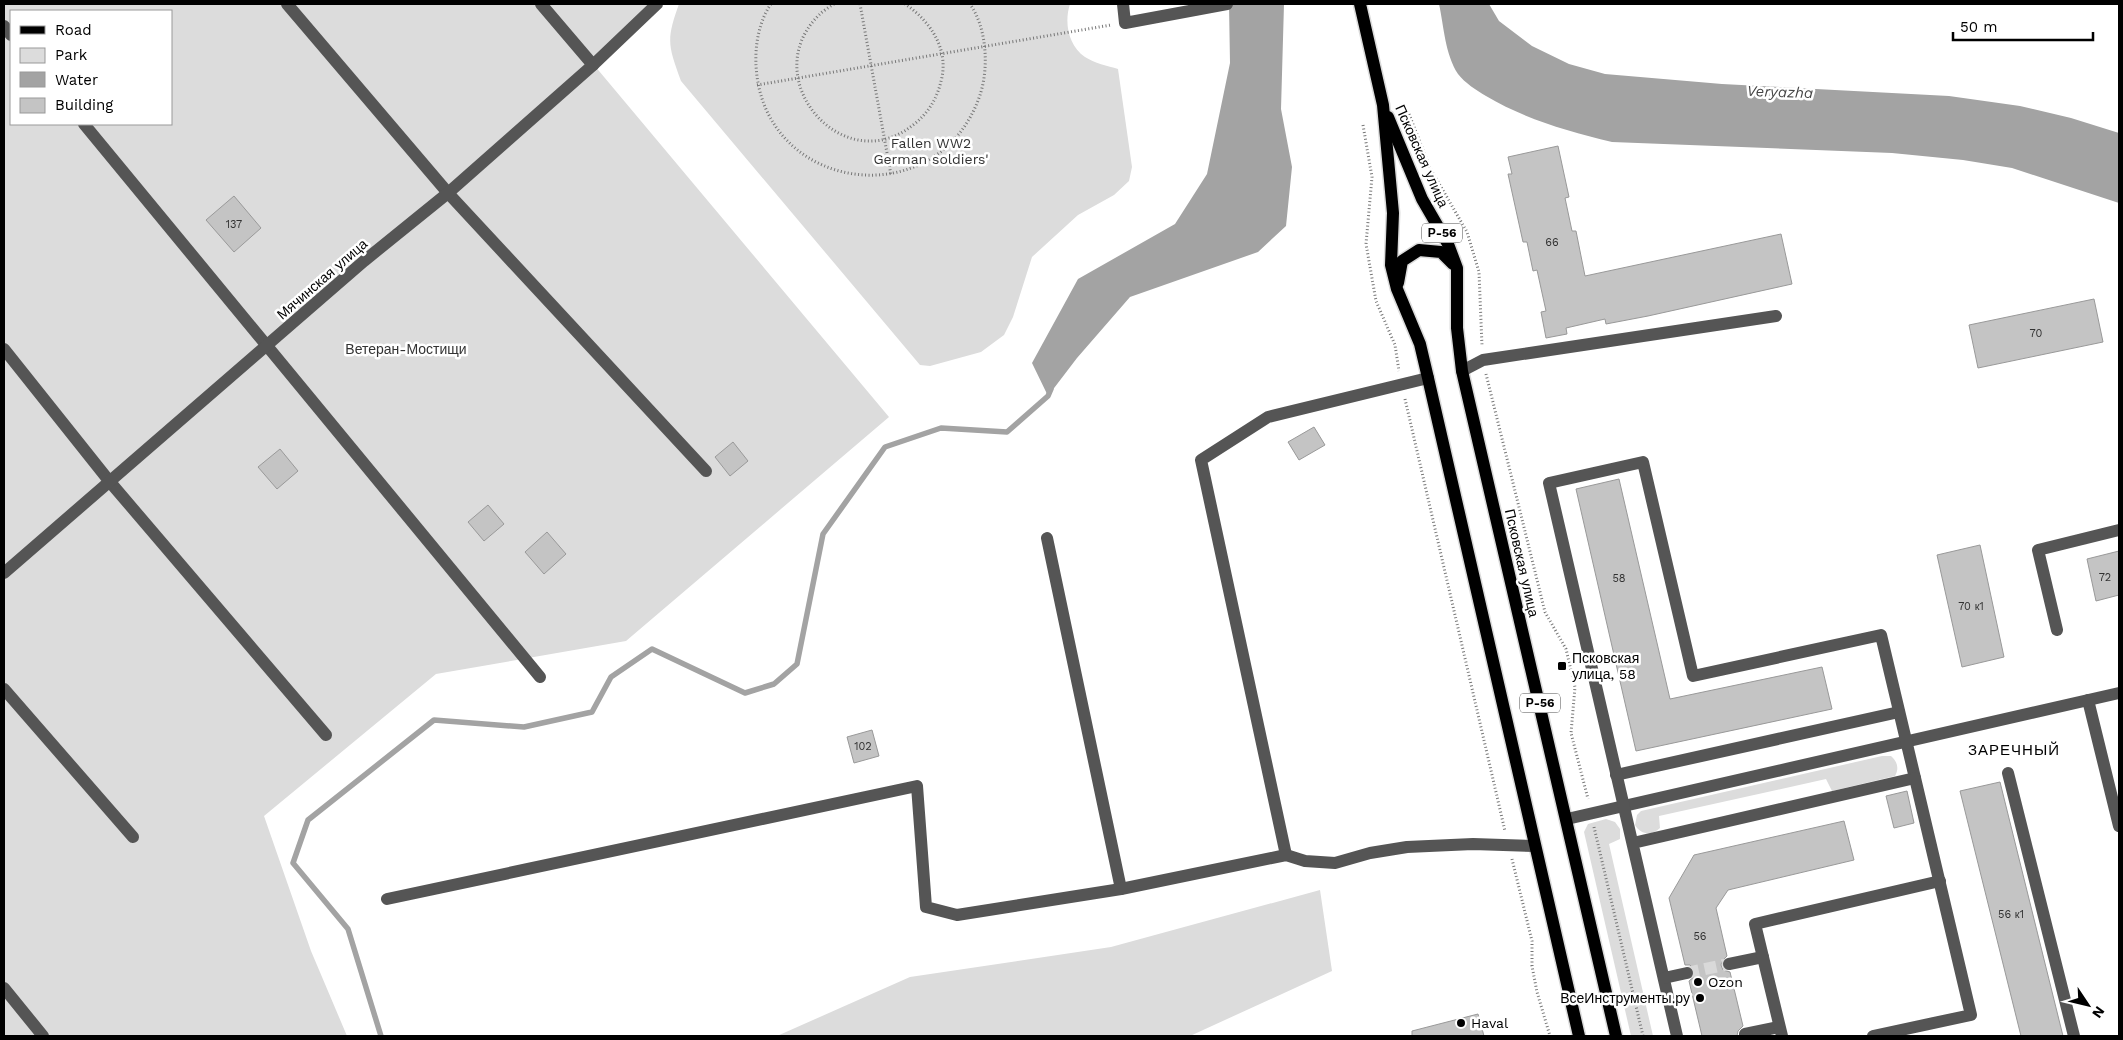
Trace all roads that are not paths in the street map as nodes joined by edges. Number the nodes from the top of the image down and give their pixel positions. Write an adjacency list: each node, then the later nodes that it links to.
1 (287, 4): 10 (street)
2 (541, 4): 7 (street)
3 (657, 4): 7 (street, Мячинская улица)
4 (1123, 4): 5 (street)
5 (1225, 4)
6 (1360, 4): 8 (main road, Псковская улица / Р-56)
7 (593, 65): 10 (street, Мячинская улица)
8 (1383, 106): 11 (main road, Псковская улица / Р-56); 12 (main road, Псковская улица)
9 (85, 125): 14 (street)
10 (448, 193): 14 (street, Мячинская улица); 18 (street)
11 (1457, 268): 12 (main road); 16 (main road, Псковская улица / Р-56)
12 (1397, 289): 17 (main road, Псковская улица)
13 (1776, 316): 16 (street)
14 (267, 346): 19 (street, Мячинская улица); 24 (street)
15 (4, 350): 19 (street)
16 (1462, 371): 35 (main road, Псковская улица / Р-56)
17 (1428, 378): 39 (main road, Псковская улица); 40 (street)
18 (706, 471)
19 (110, 482): 22 (street, Мячинская улица); 29 (street)
20 (2119, 530): 23 (street)
21 (1047, 538): 42 (street)
22 (4, 573)
23 (2057, 630)
24 (540, 677)
25 (4, 689): 37 (street)
26 (2119, 693): 27 (street)
27 (2088, 700): 30 (street); 36 (street)
28 (1899, 712): 30 (street); 32 (street); 32 (street)
29 (326, 735)
30 (1906, 742): 33 (street); 34 (street)
31 (2008, 773): 57 (street)
32 (1616, 775): 34 (street)
33 (1915, 778): 38 (street); 41 (street)
34 (1624, 805): 35 (street); 38 (street)
35 (1567, 819): 54 (main road, Псковская улица / Р-56)
36 (2119, 826)
37 (133, 837)
38 (1633, 843): 47 (street)
39 (1535, 846): 40 (street); 53 (main road, Псковская улица)
40 (1286, 855): 42 (street)
41 (1940, 881): 44 (street); 50 (street)
42 (1121, 889): 43 (street)
43 (388, 899)
44 (1763, 957): 45 (street); 49 (street)
45 (1729, 964)
46 (1687, 973): 47 (street)
47 (1664, 978): 55 (street)
48 (4, 988): 52 (street)
49 (1780, 1031): 51 (street)
50 (1906, 1033): 56 (street)
51 (1745, 1034)
52 (43, 1036)
53 (1579, 1036)
54 (1616, 1036)
55 (1677, 1036)
56 (1873, 1036)
57 (2074, 1036)

